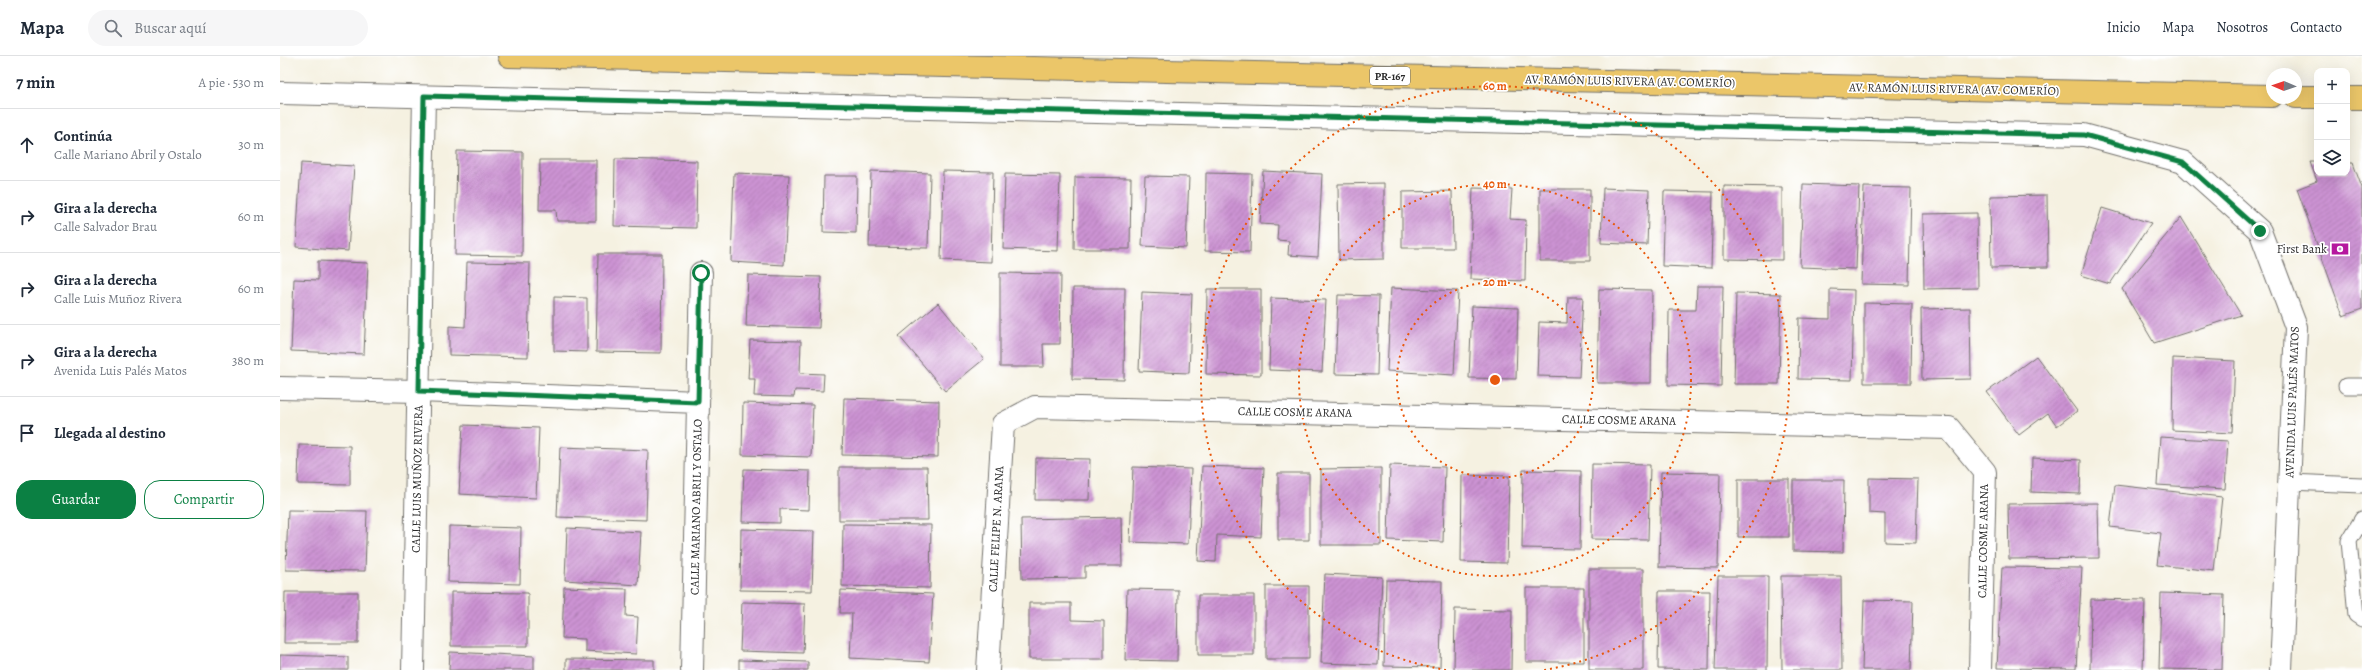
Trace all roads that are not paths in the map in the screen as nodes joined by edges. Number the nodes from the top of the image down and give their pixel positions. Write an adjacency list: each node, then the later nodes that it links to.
1 (509, 56): 4 (main road, AV. RAMÓN LUIS RIVERA (AV. COMERÍO) / PR-167)
2 (280, 93): 3 (street, AVENIDA LUIS PALÉS MATOS)
3 (424, 96): 13 (street, CALLE LUIS MUÑOZ RIVERA); 16 (street, AVENIDA LUIS PALÉS MATOS)
4 (2266, 96)
5 (2302, 97): 6 (main road)
6 (2314, 97)
7 (2350, 98): 8 (main road)
8 (2362, 98)
9 (701, 273): 14 (street, CALLE MARIANO ABRIL Y OSTALO)
10 (2346, 386): 11 (lane)
11 (2362, 386)
12 (280, 388): 13 (street)
13 (419, 391): 14 (street); 20 (street, CALLE LUIS MUÑOZ RIVERA)
14 (698, 402): 21 (street, CALLE MARIANO ABRIL Y OSTALO)
15 (1035, 407): 22 (street, CALLE FELIPE N. ARANA); 23 (street, CALLE COSME ARANA)
16 (2289, 482): 17 (lane); 24 (street, AVENIDA LUIS PALÉS MATOS)
17 (2362, 485)
18 (2362, 519): 19 (lane)
19 (2362, 619)
20 (413, 670)
21 (692, 670)
22 (988, 670)
23 (1980, 670)
24 (2281, 670)

